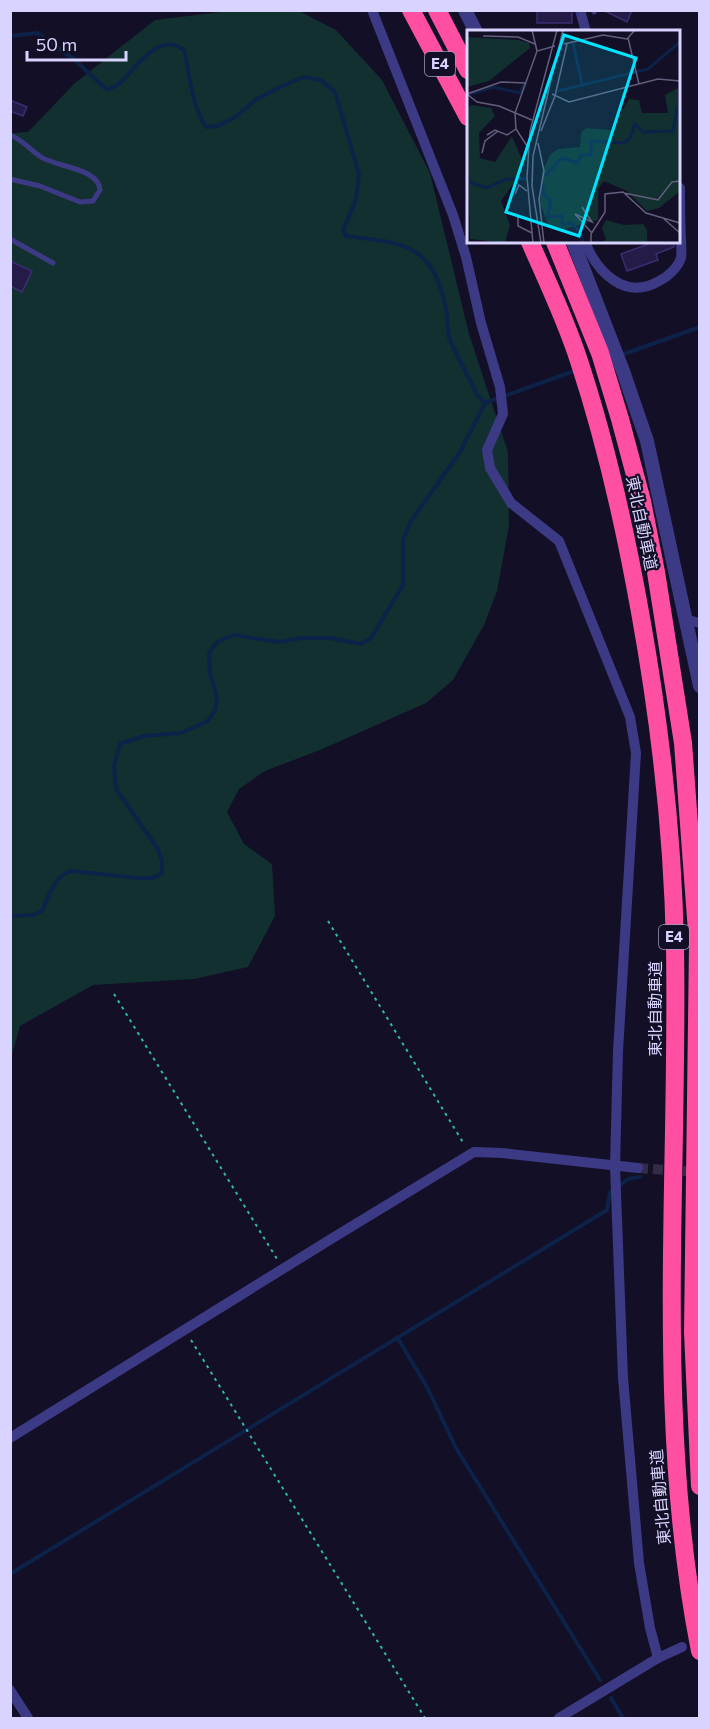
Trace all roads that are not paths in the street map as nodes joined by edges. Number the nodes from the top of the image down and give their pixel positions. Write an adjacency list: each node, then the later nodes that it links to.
1 (372, 10): 22 (street)
2 (411, 10): 9 (highway, E4)
3 (437, 10): 8 (highway, E4)
4 (465, 10): 6 (street)
5 (580, 10): 7 (street)
6 (475, 30)
7 (585, 30)
8 (467, 68)
9 (467, 115)
10 (10, 135): 11 (lane)
11 (10, 179)
12 (680, 188): 17 (street)
13 (10, 239): 18 (lane)
14 (530, 243): 26 (highway, 東北自動車道 / E4)
15 (555, 243): 25 (highway, 東北自動車道 / E4)
16 (573, 243): 19 (street)
17 (585, 243)
18 (53, 263)
19 (684, 620): 20 (street); 21 (street)
20 (699, 623)
21 (699, 686)
22 (615, 1166): 23 (street); 24 (street); 27 (street)
23 (639, 1168)
24 (10, 1438)
25 (699, 1486)
26 (691, 1649): 27 (street)
27 (658, 1658): 30 (street)
28 (10, 1690): 29 (street)
29 (28, 1719)
30 (559, 1719)

